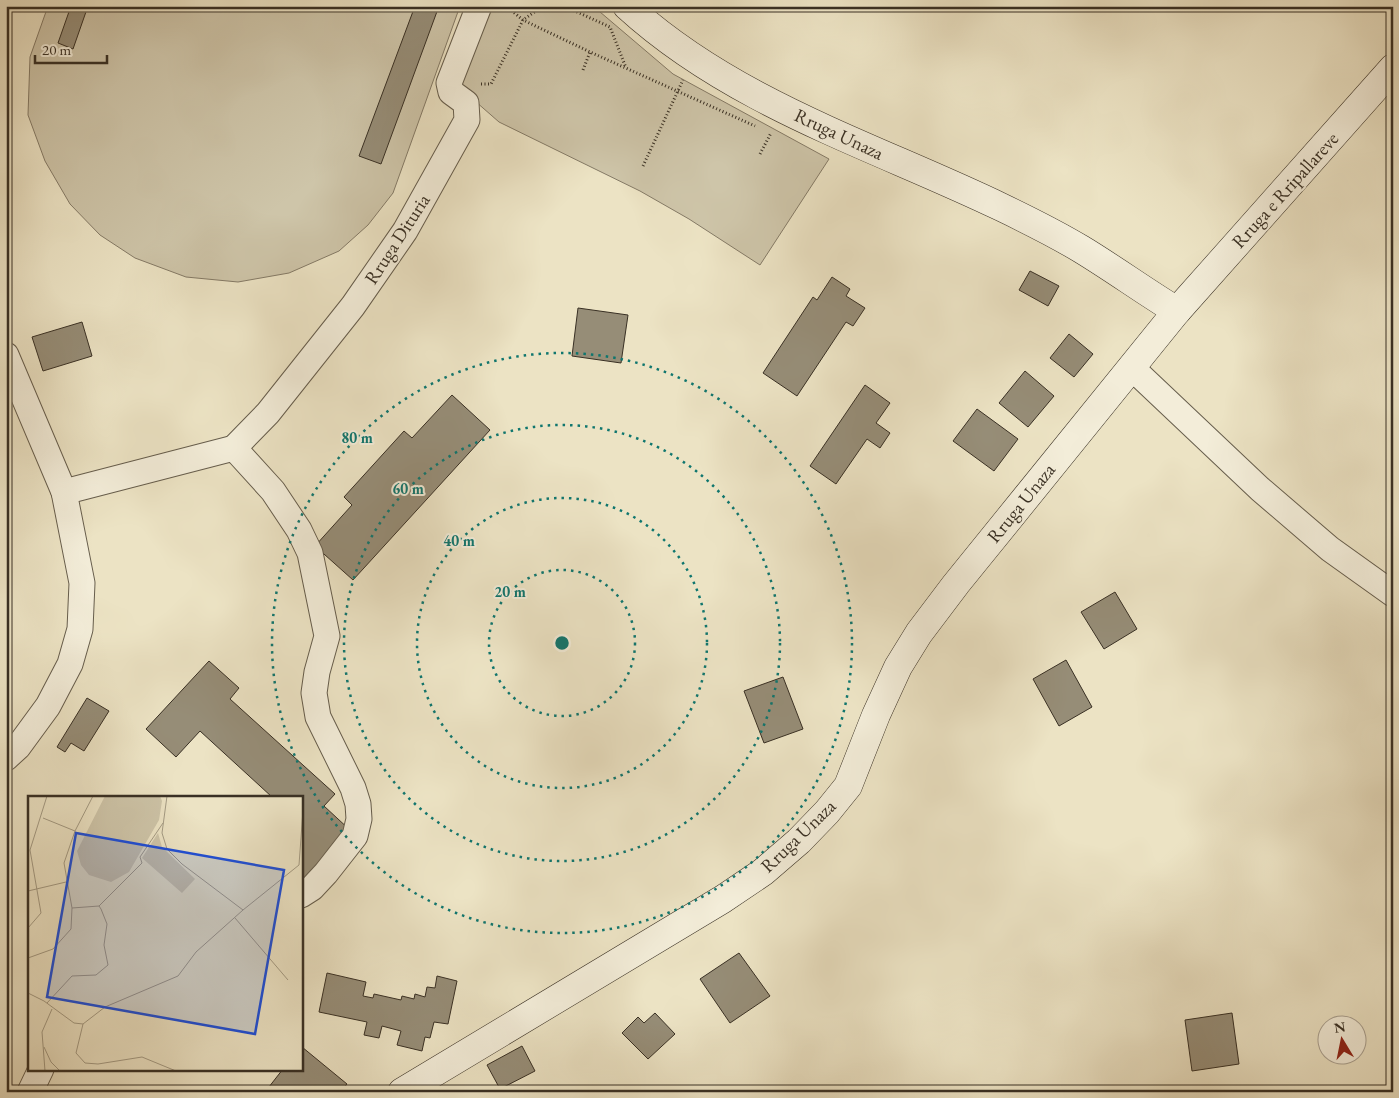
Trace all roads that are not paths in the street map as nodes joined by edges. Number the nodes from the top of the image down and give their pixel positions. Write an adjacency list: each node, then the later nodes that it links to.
1 (479, 6): 7 (street, Rruga Dituria)
2 (627, 6): 4 (main road, Rruga Unaza)
3 (1393, 68): 4 (main road, Rruga e Rripallareve)
4 (1176, 311): 6 (main road, Rruga Unaza)
5 (6, 355): 8 (street)
6 (1131, 367): 9 (street); 14 (main road, Rruga Unaza)
7 (234, 448): 8 (street); 11 (street)
8 (64, 492): 10 (street)
9 (1393, 594)
10 (6, 758)
11 (302, 894)
12 (41, 1070): 13 (street)
13 (30, 1092)
14 (402, 1092)

